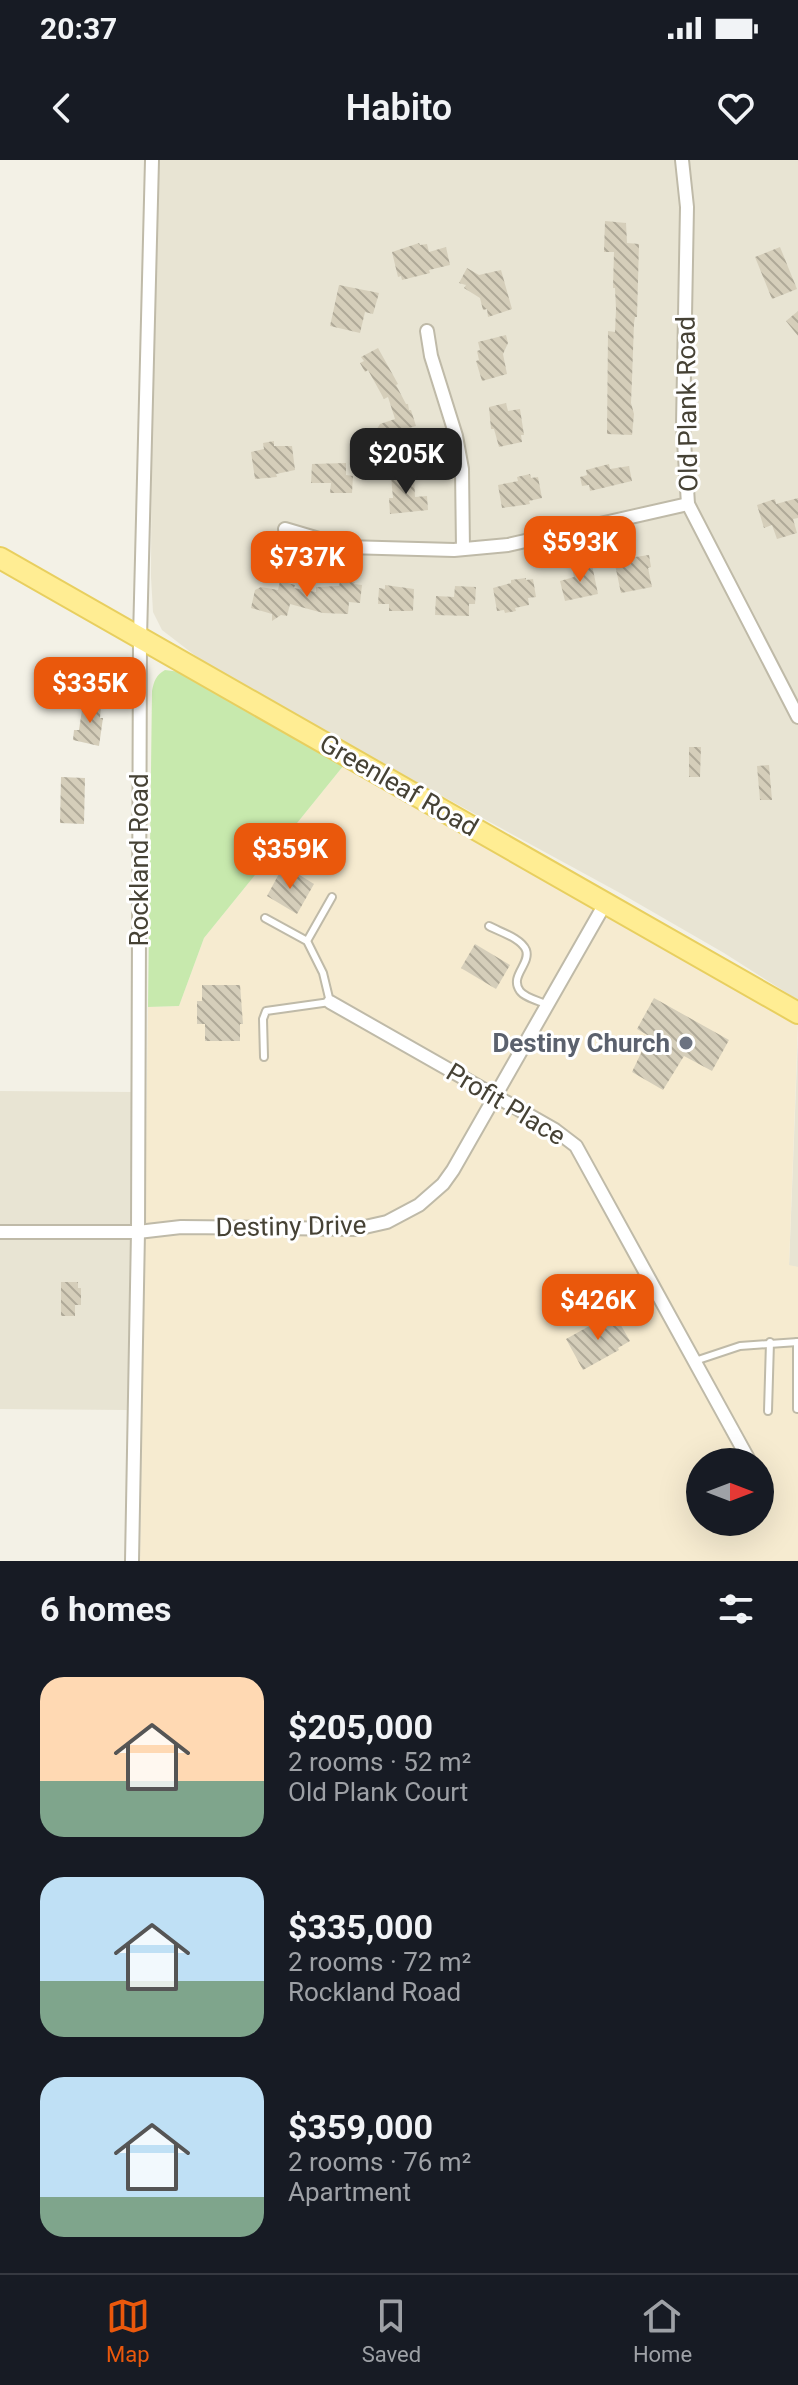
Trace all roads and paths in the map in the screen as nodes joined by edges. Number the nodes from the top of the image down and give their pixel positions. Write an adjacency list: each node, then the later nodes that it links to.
1 (152, 160): 8 (street, Rockland Road)
2 (682, 160): 4 (street, Old Plank Road)
3 (427, 331): 6 (street)
4 (688, 504): 6 (street); 9 (street, Old Plank Road)
5 (285, 529): 6 (street)
6 (463, 549)
7 (0, 558): 8 (main road, Greenleaf Road)
8 (140, 638): 12 (main road, Greenleaf Road); 22 (street, Rockland Road)
9 (794, 701): 10 (street, Old Plank Road)
10 (798, 717)
11 (332, 897): 15 (lane)
12 (606, 902): 17 (street, Destiny Drive); 18 (main road, Greenleaf Road)
13 (265, 918): 15 (lane)
14 (489, 926): 17 (lane)
15 (307, 941): 16 (lane)
16 (330, 1002): 19 (lane); 20 (street, Profit Place)
17 (548, 1005): 20 (street, Destiny Drive)
18 (798, 1013)
19 (264, 1057)
20 (496, 1097): 22 (street, Destiny Drive); 25 (street, Profit Place)
21 (0, 1232): 22 (street, Destiny Drive)
22 (138, 1232): 29 (street, Rockland Road)
23 (770, 1342): 24 (lane); 25 (lane); 27 (lane)
24 (798, 1342): 26 (lane)
25 (695, 1361): 28 (street, Profit Place)
26 (797, 1409)
27 (768, 1411)
28 (742, 1448)
29 (132, 1561)

